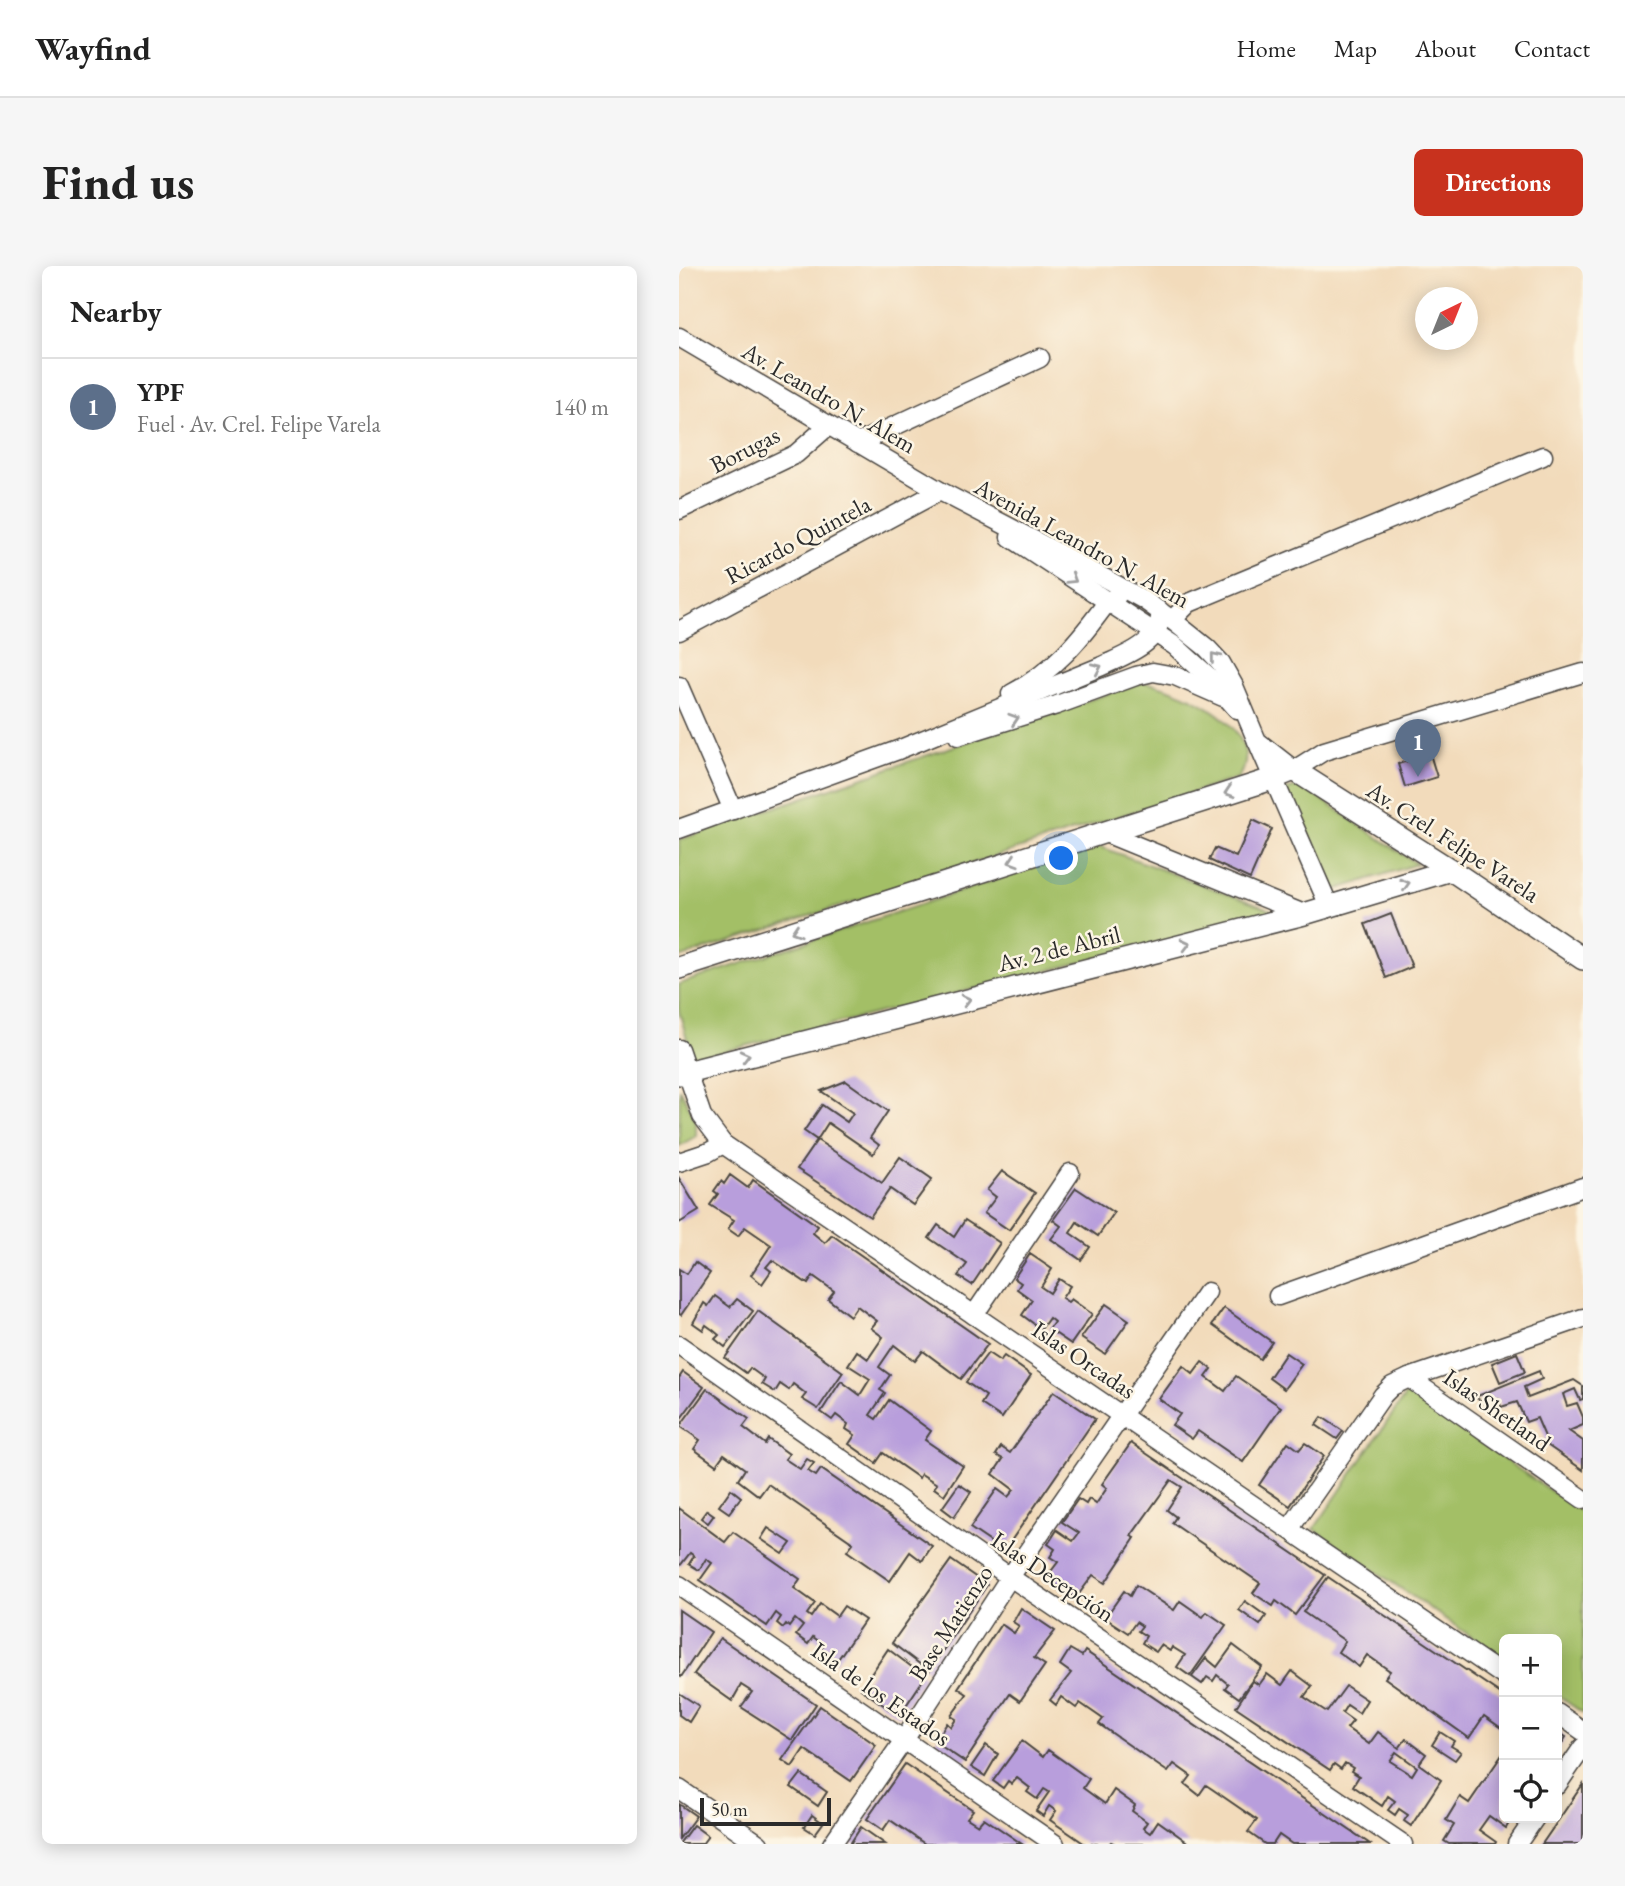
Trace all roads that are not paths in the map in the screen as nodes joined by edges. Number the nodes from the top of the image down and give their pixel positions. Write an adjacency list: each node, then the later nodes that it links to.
1 (679, 337): 3 (street, Av. Leandro N. Alem)
2 (1040, 358): 4 (street)
3 (828, 426): 4 (street, Av. Leandro N. Alem); 7 (street, Borugas)
4 (858, 443): 6 (street, Av. Leandro N. Alem)
5 (1543, 456): 9 (street)
6 (948, 495): 8 (street, Avenida Leandro N. Alem, one-way to 8); 9 (street, Avenida Leandro N. Alem); 10 (street, Ricardo Quintela)
7 (679, 510)
8 (1108, 601): 9 (street); 11 (street, Avenida Leandro N. Alem); 18 (street)
9 (1160, 612): 11 (street); 15 (street, Avenida Leandro N. Alem, one-way to 9)
10 (679, 631)
11 (1156, 632): 14 (street, Avenida Leandro N. Alem); 16 (street, one-way to 11)
12 (1583, 673): 19 (street)
13 (679, 687): 21 (street)
14 (1230, 700): 15 (street, Avenida Leandro N. Alem); 16 (street, one-way to 14)
15 (1246, 718): 17 (street, Avenida Leandro N. Alem)
16 (924, 739): 18 (street)
17 (1257, 741): 19 (street, Avenida Leandro N. Alem); 20 (street)
18 (898, 750): 21 (street)
19 (1294, 769): 20 (main road); 24 (main road, Av. Crel. Felipe Varela)
20 (1272, 779): 23 (main road, one-way to 23); 25 (street)
21 (733, 810): 22 (street)
22 (679, 829)
23 (1103, 832): 26 (street); 28 (main road, one-way to 28)
24 (1451, 870): 25 (main road, Av. 2 de Abril, one-way to 24); 27 (main road, Av. Crel. Felipe Varela)
25 (1329, 906): 26 (main road, Av. 2 de Abril)
26 (1304, 914): 30 (main road, Av. 2 de Abril, one-way to 26)
27 (1583, 959)
28 (679, 968)
29 (679, 1049): 30 (street, Islas Orcadas)
30 (683, 1072): 31 (street, Islas Orcadas)
31 (723, 1144): 32 (street); 37 (street, Islas Orcadas)
32 (679, 1162)
33 (1070, 1173): 37 (street)
34 (1583, 1188): 36 (street)
35 (1207, 1292): 41 (street, Base Matienzo)
36 (1278, 1296)
37 (974, 1315): 41 (street, Islas Orcadas)
38 (1583, 1318): 40 (street)
39 (679, 1345): 44 (street, Islas Decepción)
40 (1409, 1378): 42 (street, Islas Shetland); 43 (street, Islas Shetland)
41 (1121, 1415): 43 (street, Islas Orcadas); 44 (street, Base Matienzo)
42 (1583, 1499)
43 (1290, 1528): 46 (street, Islas Orcadas)
44 (1010, 1577): 49 (street, Base Matienzo); 57 (street, Islas Decepción)
45 (679, 1585): 49 (street, Isla de los Estados)
46 (1499, 1673)
47 (1562, 1716): 48 (street)
48 (1583, 1731)
49 (904, 1740): 55 (street, Base Matienzo); 56 (street, Isla de los Estados)
50 (1583, 1747): 51 (street)
51 (1562, 1778)
52 (679, 1789): 54 (street)
53 (1532, 1823): 58 (street)
54 (759, 1844)
55 (832, 1844)
56 (1055, 1844)
57 (1403, 1844)
58 (1517, 1844)

